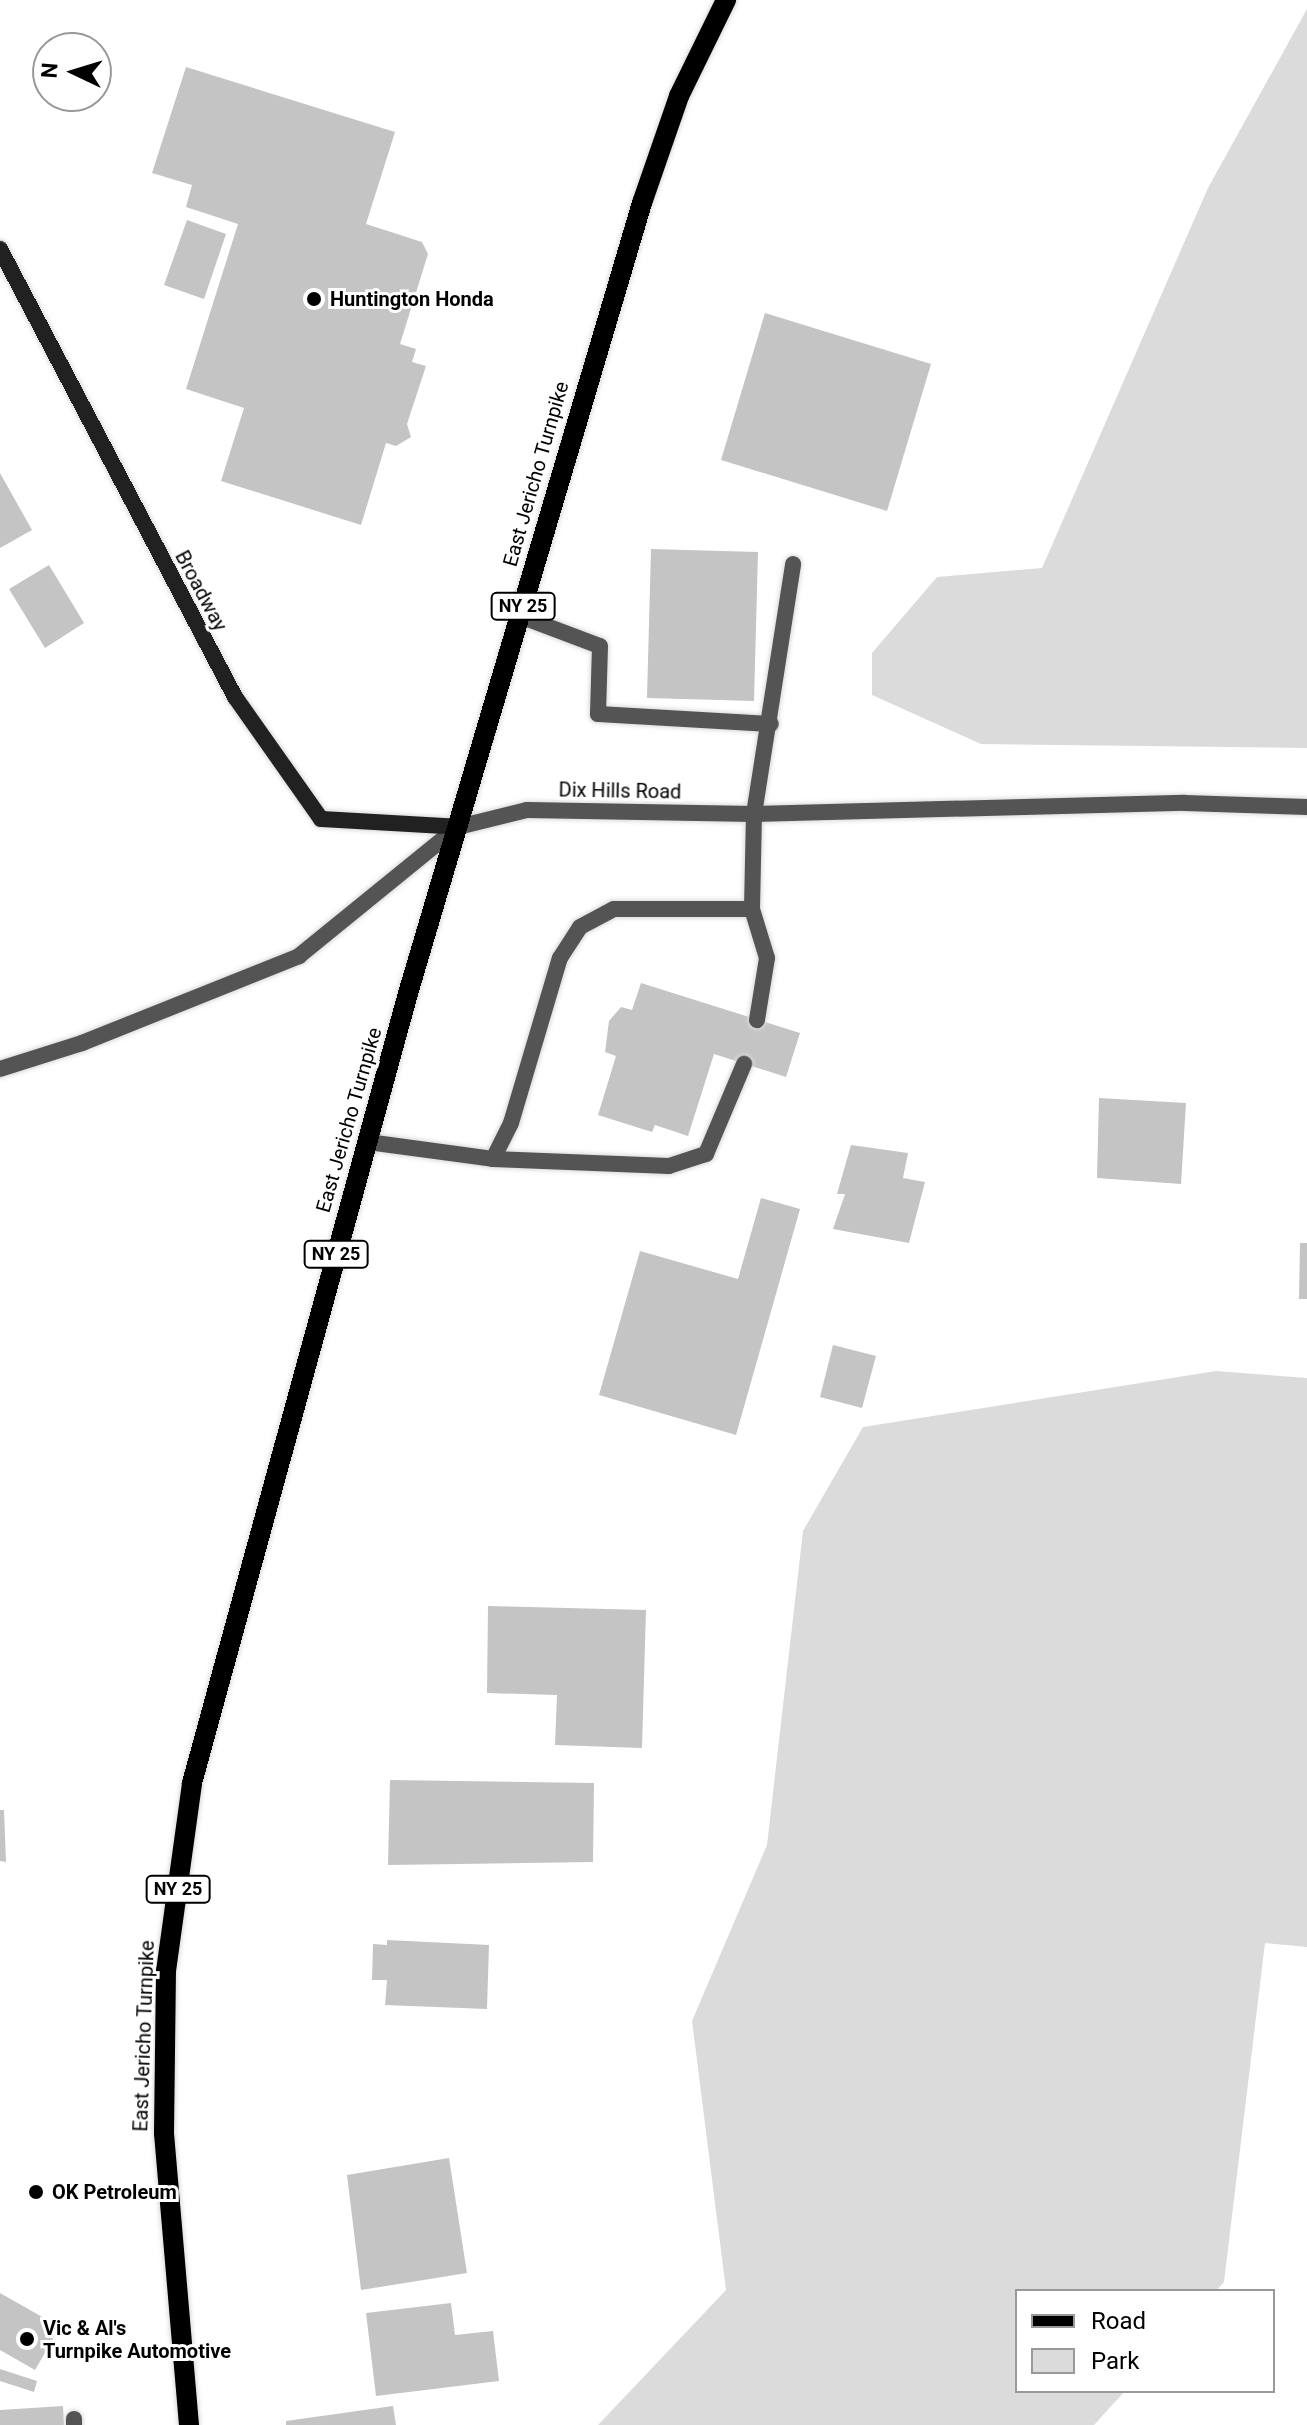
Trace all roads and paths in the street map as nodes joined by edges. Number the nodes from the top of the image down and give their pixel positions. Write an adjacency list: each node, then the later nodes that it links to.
1 (726, 0): 4 (main road, East Jericho Turnpike / NY 25)
2 (0, 249): 8 (main road, Broadway)
3 (793, 564): 5 (street)
4 (520, 616): 5 (street); 8 (main road, East Jericho Turnpike / NY 25)
5 (771, 724): 7 (street)
6 (1307, 807): 7 (street, Dix Hills Road)
7 (754, 814): 8 (street, Dix Hills Road); 9 (street)
8 (458, 827): 12 (street, Dix Hills Road); 13 (main road, East Jericho Turnpike / NY 25)
9 (752, 909): 10 (street); 14 (street)
10 (757, 1020)
11 (744, 1064): 14 (street)
12 (0, 1069)
13 (368, 1142): 14 (street); 15 (main road, East Jericho Turnpike / NY 25)
14 (493, 1159)
15 (189, 2425)

